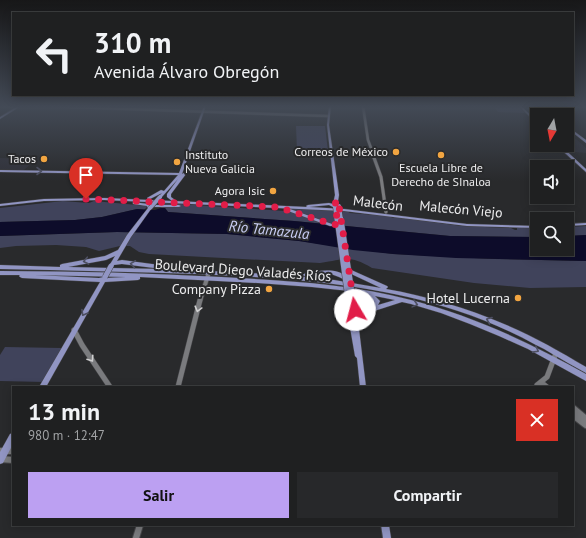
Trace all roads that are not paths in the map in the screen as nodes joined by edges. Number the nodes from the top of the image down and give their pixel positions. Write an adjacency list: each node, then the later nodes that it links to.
1 (196, 131): 9 (main road)
2 (329, 131): 16 (main road)
3 (367, 131): 20 (street)
4 (574, 133): 5 (main road)
5 (586, 142)
6 (566, 152): 7 (main road)
7 (585, 170)
8 (0, 171): 9 (main road, one-way to 9)
9 (180, 174): 10 (main road); 12 (main road); 17 (main road, bridge)
10 (149, 198): 12 (main road, Malecón Viejo); 13 (main road, Malecón Viejo)
11 (105, 199): 13 (main road, Malecón); 14 (main road, Malecón); 17 (main road)
12 (173, 200): 15 (main road, Malecón Viejo)
13 (0, 204)
14 (212, 204): 17 (main road); 18 (main road, Malecón)
15 (306, 206): 16 (main road); 20 (main road, Malecón Viejo)
16 (336, 206): 21 (main road, bridge); 25 (main road, bridge)
17 (151, 207): 28 (main road)
18 (277, 207): 19 (main road, Malecón); 25 (main road)
19 (370, 212): 21 (main road); 27 (main road, Malecón)
20 (386, 212): 26 (main road, Malecón Viejo)
21 (341, 215): 32 (main road, bridge)
22 (574, 222): 23 (main road)
23 (586, 223): 24 (main road)
24 (574, 224)
25 (338, 225): 38 (main road, bridge)
26 (530, 225)
27 (530, 225)
28 (119, 251): 29 (main road); 31 (main road, one-way to 31)
29 (112, 264): 35 (main road, one-way to 29); 37 (main road, bridge)
30 (0, 267): 31 (main road, Boulevard Diego Valadés Ríos)
31 (52, 268): 35 (main road, Boulevard Diego Valadés Ríos)
32 (349, 270): 40 (main road); 42 (main road, bridge)
33 (209, 272): 35 (main road, Boulevard Diego Valadés Ríos); 36 (main road, Boulevard Diego Valadés Ríos); 39 (street)
34 (0, 273): 35 (main road, Boulevard Diego Valadés Ríos); 37 (main road)
35 (182, 274): 37 (main road); 39 (main road, Boulevard Diego Valadés Ríos)
36 (296, 277): 38 (main road); 40 (main road, Boulevard Diego Valadés Ríos)
37 (104, 278): 45 (main road, one-way to 45)
38 (345, 278): 42 (main road, bridge)
39 (207, 279): 41 (main road, Boulevard Diego Valadés Ríos); 54 (street, one-way to 54)
40 (397, 292): 46 (main road, Boulevard Diego Valadés Ríos, one-way to 40)
41 (370, 293): 42 (main road); 43 (main road, Boulevard Diego Valadés Ríos)
42 (351, 299): 44 (main road); 48 (main road)
43 (401, 300): 44 (main road); 47 (main road, Boulevard Diego Valadés Ríos, one-way to 47)
44 (356, 320): 48 (main road)
45 (74, 330): 52 (main road); 53 (street, one-way to 53)
46 (556, 353): 47 (street); 49 (main road, Boulevard Diego Valadés Ríos)
47 (553, 359): 50 (main road, Boulevard Diego Valadés Ríos); 51 (street)
48 (360, 363): 55 (main road)
49 (586, 370)
50 (586, 378)
51 (540, 385)
52 (43, 386)
53 (109, 386)
54 (178, 386)
55 (363, 386)
56 (574, 409): 58 (street)
57 (574, 416): 59 (street)
58 (586, 419)
59 (586, 425)
60 (12, 439): 61 (main road)
61 (6, 451): 62 (main road)
62 (0, 460): 63 (street)
63 (12, 460)
64 (140, 526): 66 (street)
65 (385, 526): 67 (main road)
66 (136, 538)
67 (387, 538)

